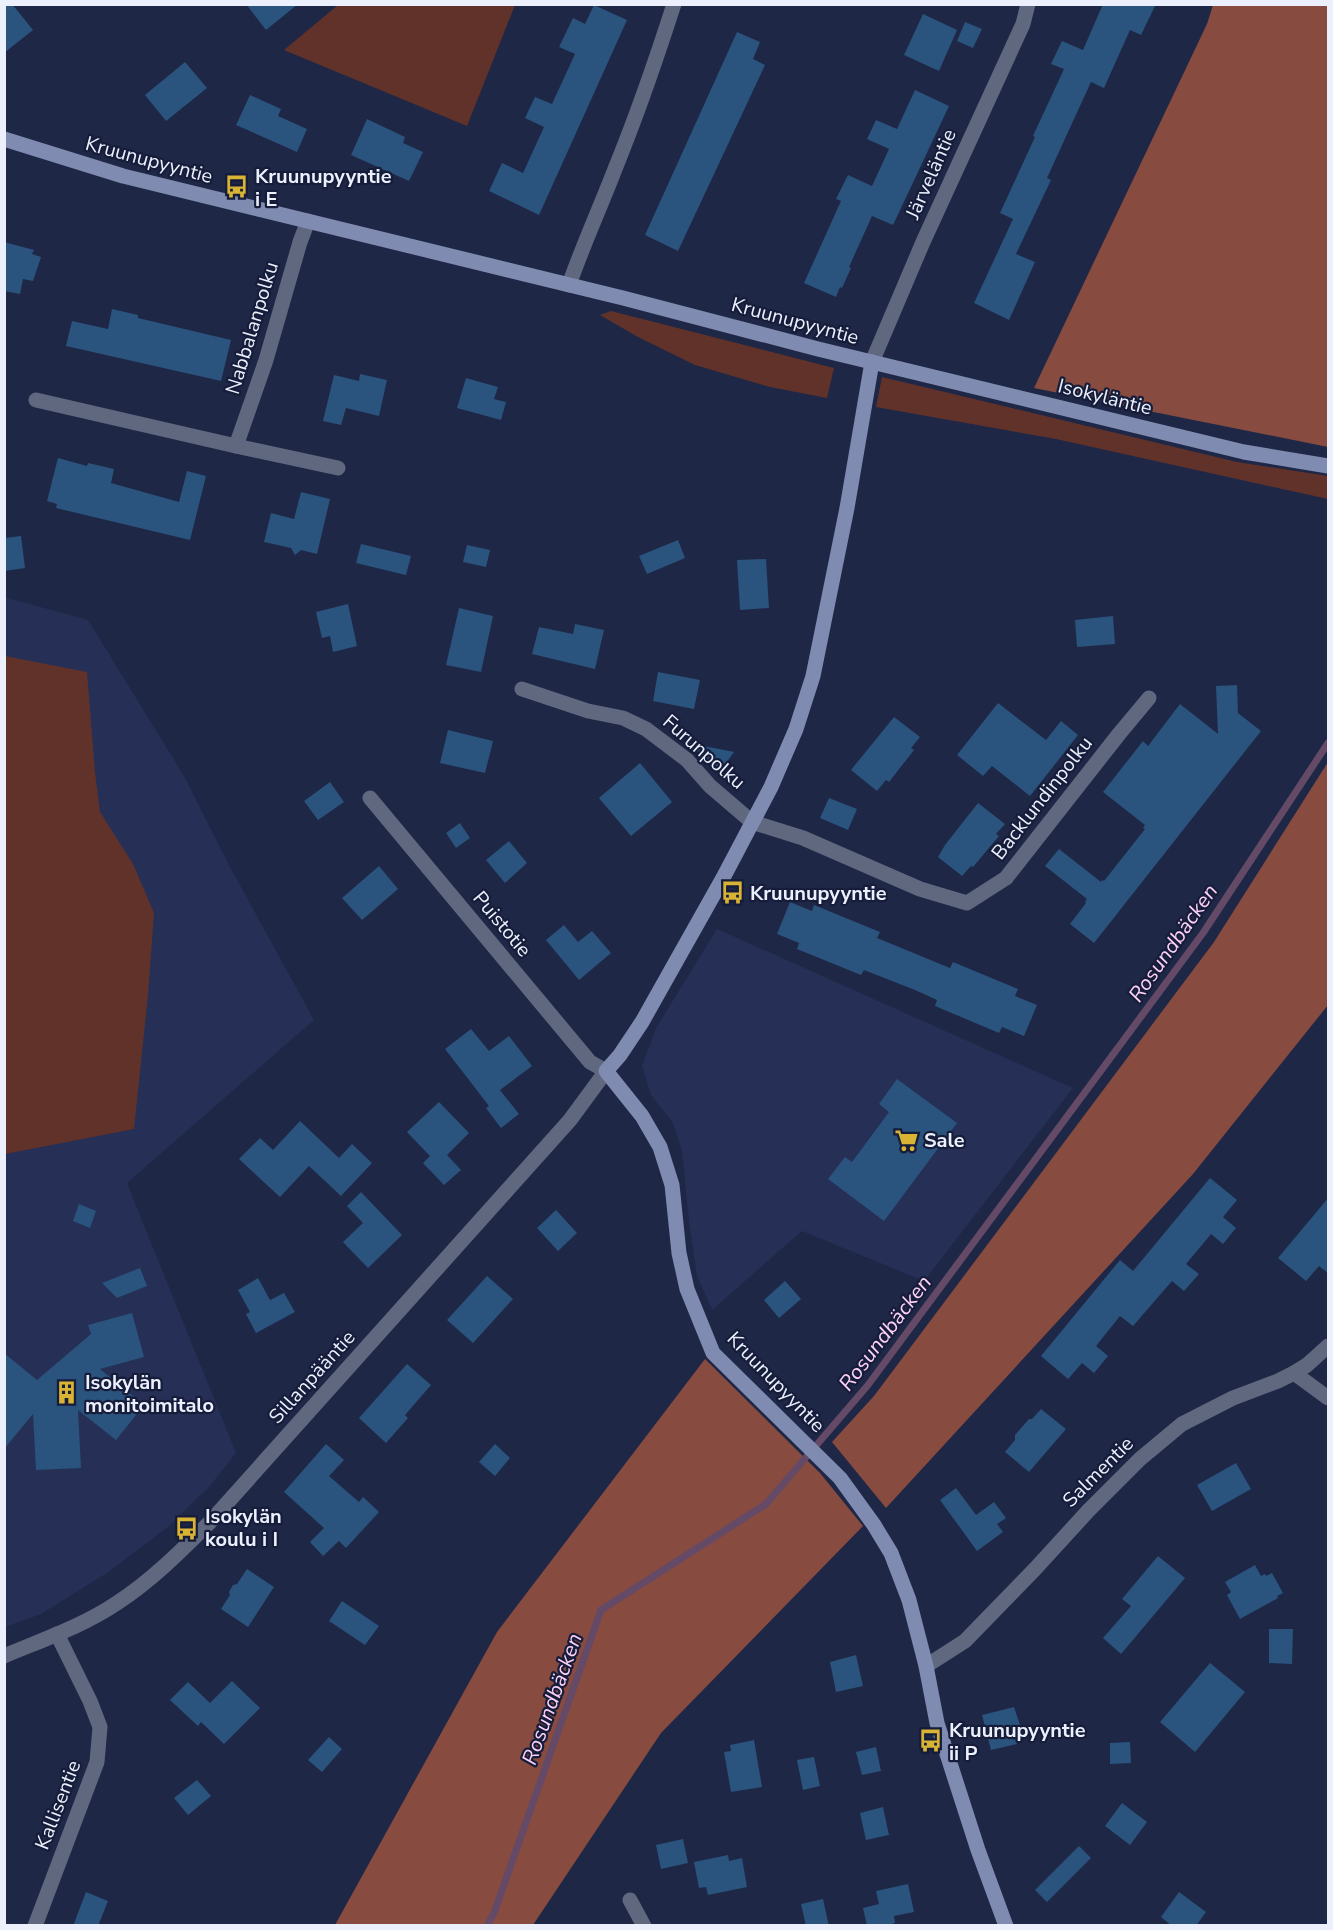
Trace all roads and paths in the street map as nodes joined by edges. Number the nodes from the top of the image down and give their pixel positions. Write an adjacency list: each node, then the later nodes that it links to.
1 (674, 4): 5 (street)
2 (1028, 4): 6 (street, Järveläntie)
3 (4, 139): 4 (street, Kruunupyyntie)
4 (308, 221): 5 (street, Kruunupyyntie); 8 (street, Nabbalanpolku)
5 (569, 285): 6 (street, Kruunupyyntie)
6 (872, 362): 9 (street, Isokyläntie); 14 (street, Kruunupyyntie)
7 (36, 400): 8 (street)
8 (236, 446): 10 (street)
9 (1329, 466)
10 (338, 468)
11 (522, 689): 14 (street, Furunpolku)
12 (1149, 698): 14 (street, Backlundinpolku)
13 (370, 798): 15 (street, Puistotie)
14 (752, 822): 15 (street, Kruunupyyntie)
15 (606, 1071): 19 (street, Sillanpääntie); 21 (street, Kruunupyyntie)
16 (1329, 1346): 17 (street, Salmentie)
17 (1294, 1373): 18 (street); 21 (street, Salmentie)
18 (1329, 1398)
19 (57, 1634): 20 (street, Sillanpääntie); 23 (street, Kallisentie)
20 (4, 1656)
21 (926, 1666): 25 (street, Kruunupyyntie)
22 (630, 1900): 24 (street)
23 (35, 1926)
24 (644, 1926)
25 (1006, 1926)

